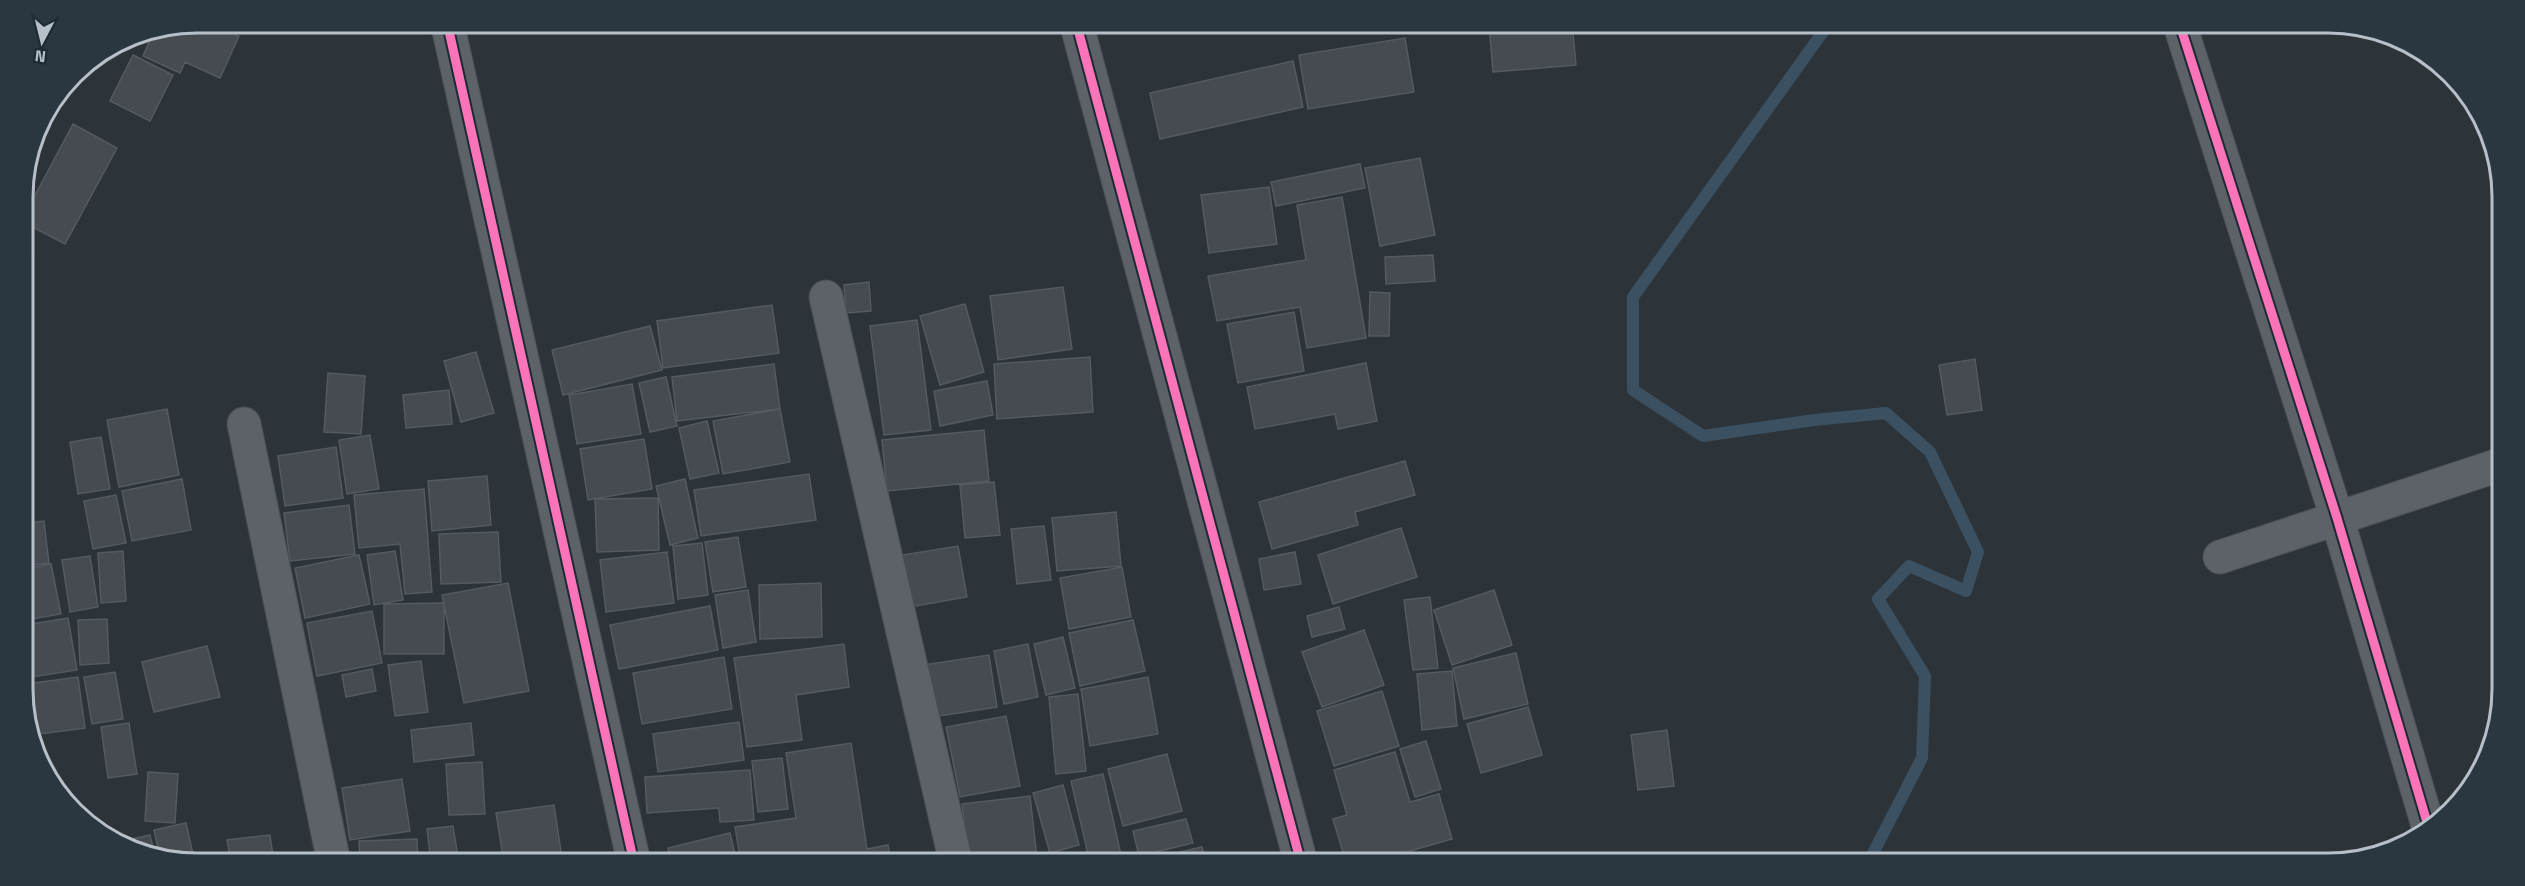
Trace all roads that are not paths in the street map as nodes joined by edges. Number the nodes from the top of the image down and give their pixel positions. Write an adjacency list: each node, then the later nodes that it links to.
1 (449, 33): 11 (street)
2 (1079, 33): 13 (street)
3 (2183, 33): 7 (street)
4 (826, 297): 12 (street)
5 (244, 424): 10 (street)
6 (2492, 467): 7 (street)
7 (2337, 518): 8 (street); 9 (street)
8 (2220, 557)
9 (2426, 820)
10 (332, 853)
11 (632, 853)
12 (955, 853)
13 (1298, 853)

